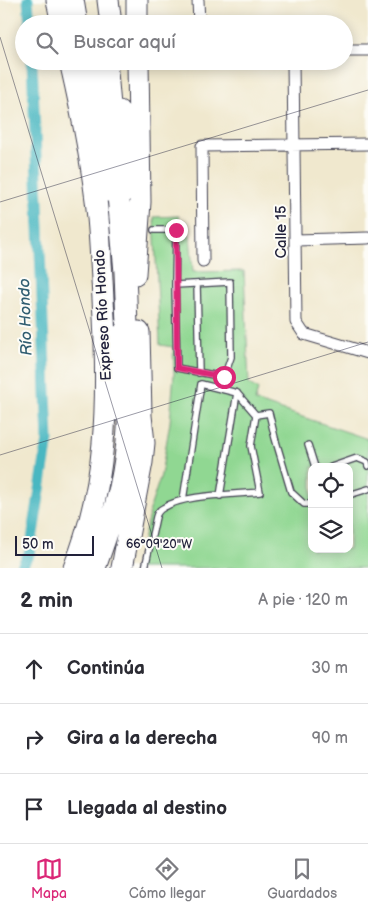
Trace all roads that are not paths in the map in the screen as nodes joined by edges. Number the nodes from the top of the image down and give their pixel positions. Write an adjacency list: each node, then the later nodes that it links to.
1 (57, 0): 7 (highway)
2 (73, 0): 8 (highway)
3 (101, 0): 9 (highway)
4 (108, 0): 10 (highway)
5 (137, 0): 11 (highway)
6 (198, 0): 12 (street)
7 (60, 15)
8 (76, 15)
9 (102, 15)
10 (110, 15)
11 (137, 15)
12 (199, 15)
13 (353, 50): 14 (street)
14 (368, 50)
15 (72, 70): 46 (highway, Expreso Río Hondo)
16 (88, 70): 47 (highway)
17 (107, 70): 48 (highway)
18 (115, 70): 27 (highway)
19 (138, 70): 27 (highway)
20 (293, 70): 22 (street, Calle 15)
21 (368, 144): 22 (street)
22 (295, 145): 25 (street, Calle 15); 26 (street)
23 (154, 230): 29 (lane)
24 (368, 238): 25 (street)
25 (296, 240): 30 (street, Calle 15)
26 (204, 260)
27 (135, 275): 36 (highway)
28 (197, 284): 29 (lane); 31 (lane); 32 (lane)
29 (175, 285): 31 (lane)
30 (368, 353)
31 (199, 373): 32 (lane)
32 (224, 377): 33 (lane)
33 (220, 389): 34 (lane); 44 (lane)
34 (238, 393): 35 (lane); 43 (lane)
35 (256, 415): 43 (lane); 45 (lane)
36 (141, 416): 49 (highway); 50 (highway)
37 (308, 446): 38 (lane)
38 (314, 463)
39 (343, 463): 40 (lane)
40 (368, 466)
41 (368, 489): 42 (lane)
42 (353, 494)
43 (220, 496): 44 (lane)
44 (183, 500): 51 (lane)
45 (308, 504)
46 (74, 568)
47 (87, 568)
48 (95, 568)
49 (107, 568)
50 (122, 568)
51 (145, 568)

